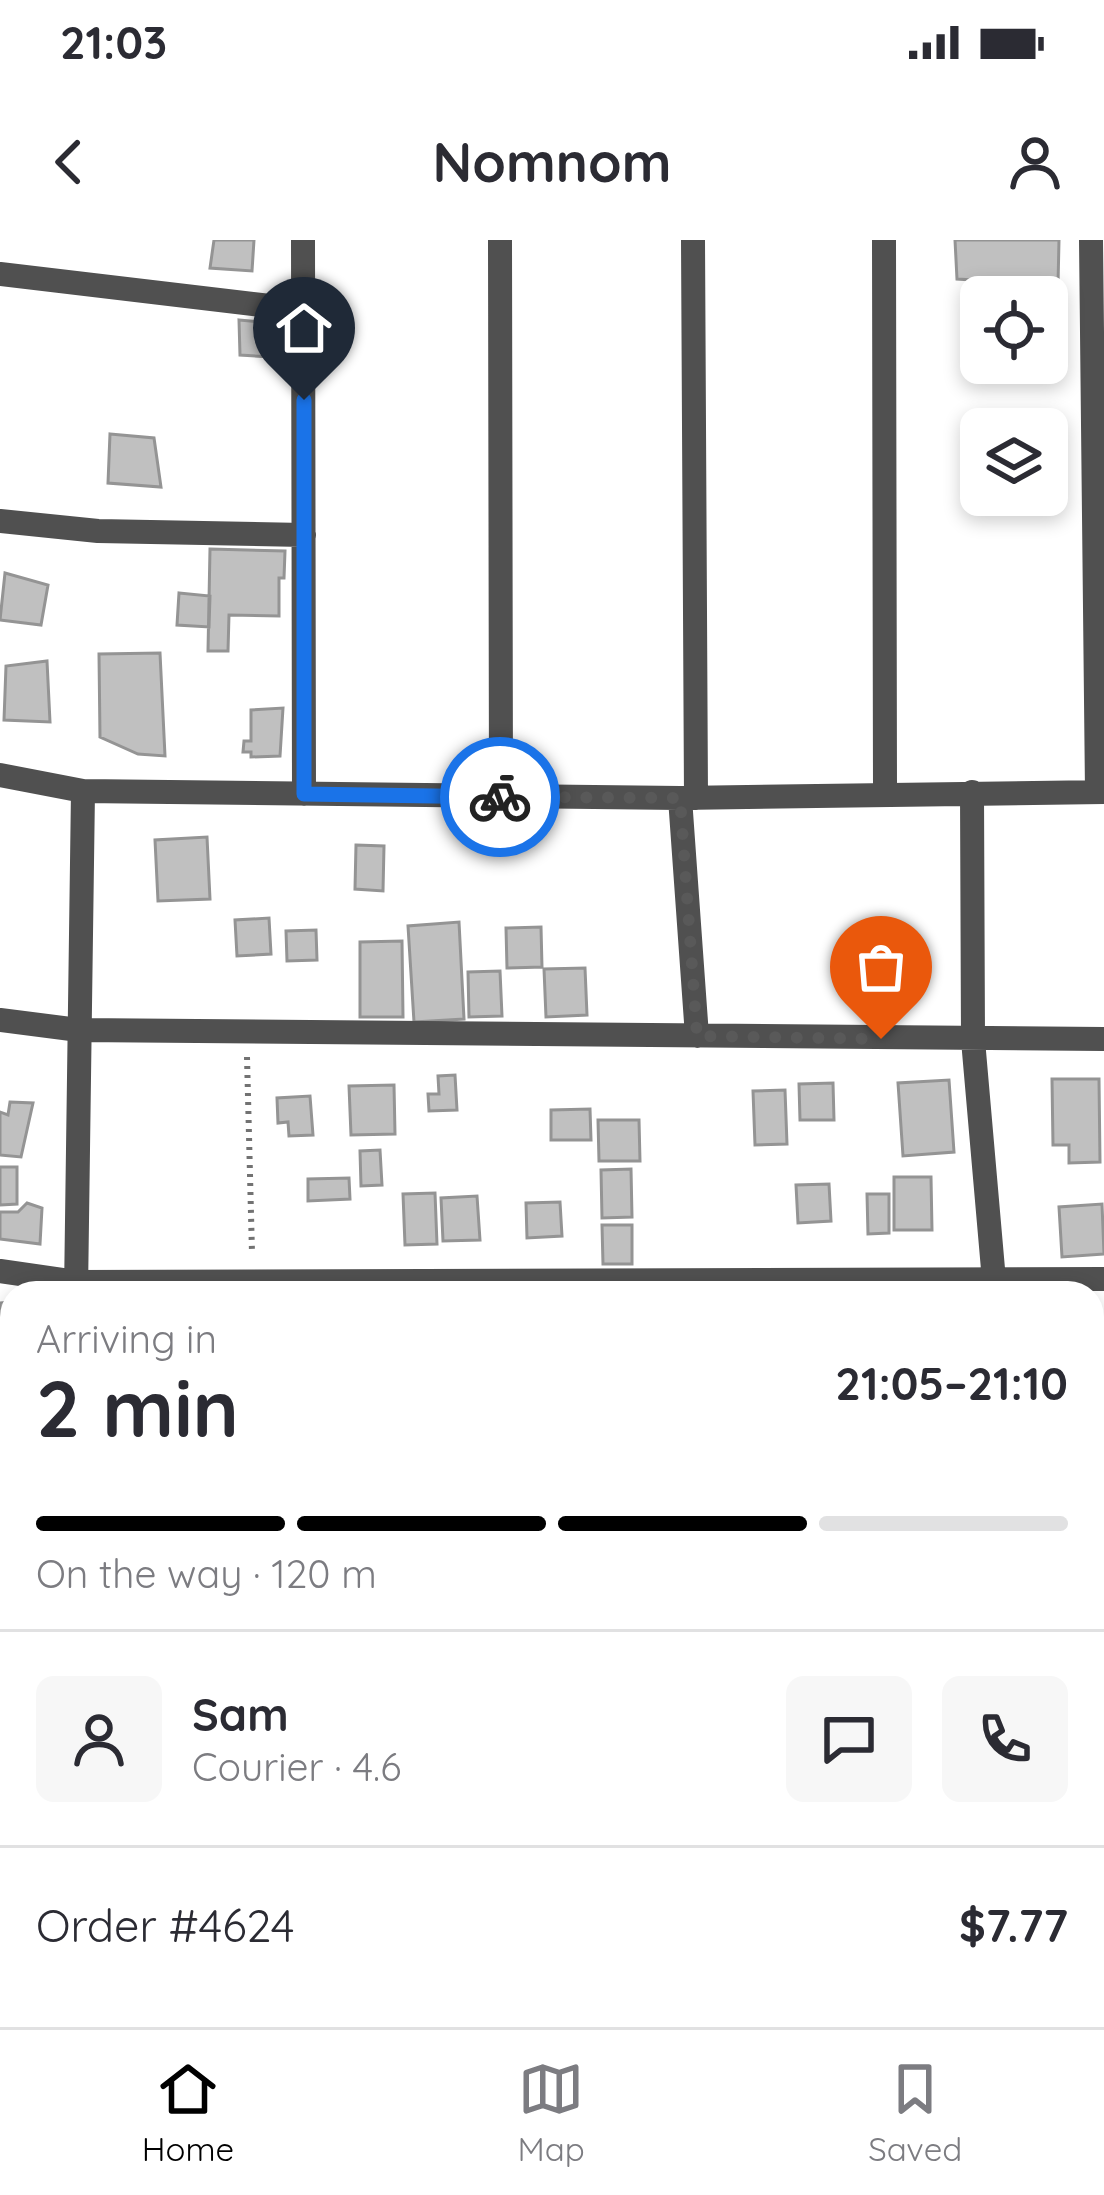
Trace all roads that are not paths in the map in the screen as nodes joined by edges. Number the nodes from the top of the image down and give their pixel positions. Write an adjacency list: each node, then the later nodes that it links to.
1 (304, 240): 7 (street)
2 (500, 240): 16 (street)
3 (694, 240): 17 (street)
4 (884, 240): 14 (street)
5 (1091, 240): 13 (street)
6 (0, 274): 7 (street)
7 (304, 310): 9 (street)
8 (0, 521): 9 (street)
9 (304, 535): 15 (street)
10 (0, 775): 11 (street)
11 (83, 791): 15 (street); 19 (street)
12 (972, 792): 13 (street); 14 (street); 22 (street)
13 (1100, 792)
14 (885, 793): 17 (street)
15 (304, 794): 16 (street)
16 (501, 797): 17 (street)
17 (688, 798): 20 (street)
18 (0, 1020): 19 (street)
19 (80, 1030): 20 (street); 25 (street)
20 (697, 1036): 22 (street)
21 (1104, 1039): 22 (street)
22 (973, 1040): 26 (street)
23 (0, 1270): 24 (street)
24 (49, 1281)
25 (76, 1281)
26 (994, 1281)

